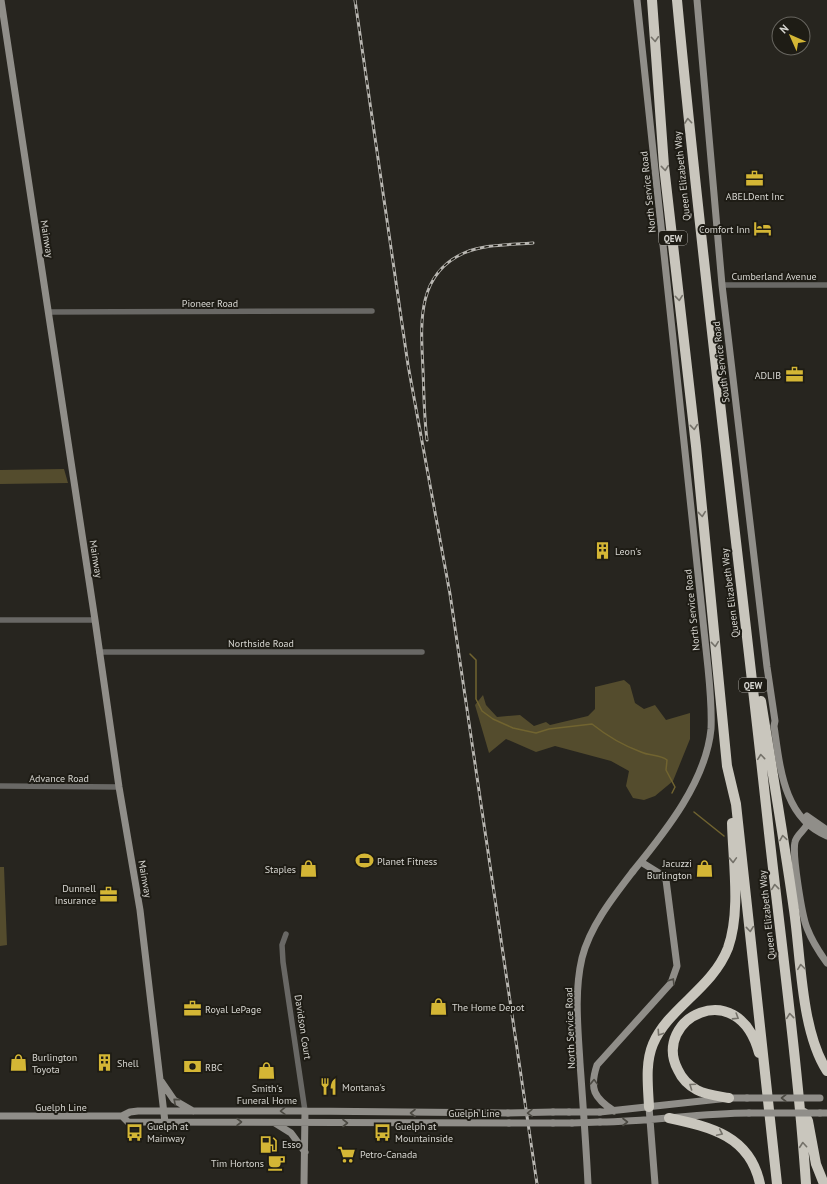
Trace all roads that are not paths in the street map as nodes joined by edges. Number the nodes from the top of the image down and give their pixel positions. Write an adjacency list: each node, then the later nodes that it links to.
1 (1, 0): 9 (street, Mainway)
2 (637, 0): 21 (street, North Service Road)
3 (652, 0): 15 (highway, Queen Elizabeth Way / QEW, one-way to 15)
4 (677, 0): 14 (highway, Queen Elizabeth Way / QEW, one-way to 4)
5 (696, 0): 6 (street, South Service Road)
6 (722, 285): 7 (street, Cumberland Avenue); 18 (street, South Service Road)
7 (827, 285)
8 (372, 311): 9 (street, Pioneer Road)
9 (48, 312): 11 (street, Mainway)
10 (0, 620): 11 (street)
11 (96, 620): 12 (street, Mainway)
12 (99, 652): 13 (street, Northside Road); 17 (street, Mainway)
13 (422, 652)
14 (750, 656): 24 (highway, one-way to 14); 28 (highway, Queen Elizabeth Way / QEW, one-way to 14)
15 (727, 766): 29 (highway, Queen Elizabeth Way / QEW, one-way to 29); 30 (highway, one-way to 30)
16 (0, 786): 17 (street, Advance Road)
17 (119, 787): 25 (street, Mainway)
18 (809, 821): 19 (street, South Service Road); 20 (street, South Service Road); 23 (street)
19 (827, 830)
20 (827, 836)
21 (641, 862): 32 (street, one-way to 21); 45 (street, North Service Road)
22 (286, 934): 31 (street, Davidson Court)
23 (827, 963)
24 (827, 1071)
25 (160, 1079): 33 (street, Mainway); 34 (street, one-way to 25)
26 (729, 1098): 27 (street, Guelph Line, one-way to 26, bridge); 29 (highway, one-way to 29); 30 (street, Guelph Line)
27 (823, 1098)
28 (799, 1102): 49 (highway, Queen Elizabeth Way / QEW, one-way to 28); 50 (highway)
29 (769, 1104): 48 (highway, Queen Elizabeth Way / QEW)
30 (648, 1107): 32 (street, Guelph Line); 39 (street)
31 (305, 1110): 32 (street, Guelph Line, one-way to 31, bridge); 34 (street, Guelph Line, one-way to 34); 42 (street, Davidson Court)
32 (614, 1111)
33 (164, 1112): 34 (street, Guelph Line); 37 (street, Guelph Line); 40 (street, Mainway)
34 (201, 1112)
35 (824, 1113): 38 (street, Guelph Line, bridge)
36 (0, 1116): 37 (street, Guelph Line)
37 (122, 1116): 40 (street, Guelph Line)
38 (669, 1118): 39 (street, Guelph Line); 47 (highway, one-way to 47)
39 (650, 1121): 42 (street, Guelph Line, one-way to 39, bridge); 46 (street)
40 (165, 1122): 41 (street, Guelph Line, one-way to 41)
41 (275, 1122): 42 (street, Guelph Line); 43 (street)
42 (306, 1123): 43 (street, Davidson Court)
43 (305, 1152): 44 (street, Davidson Court)
44 (304, 1184)
45 (588, 1184)
46 (655, 1184)
47 (760, 1184)
48 (777, 1184)
49 (806, 1184)
50 (824, 1184)

